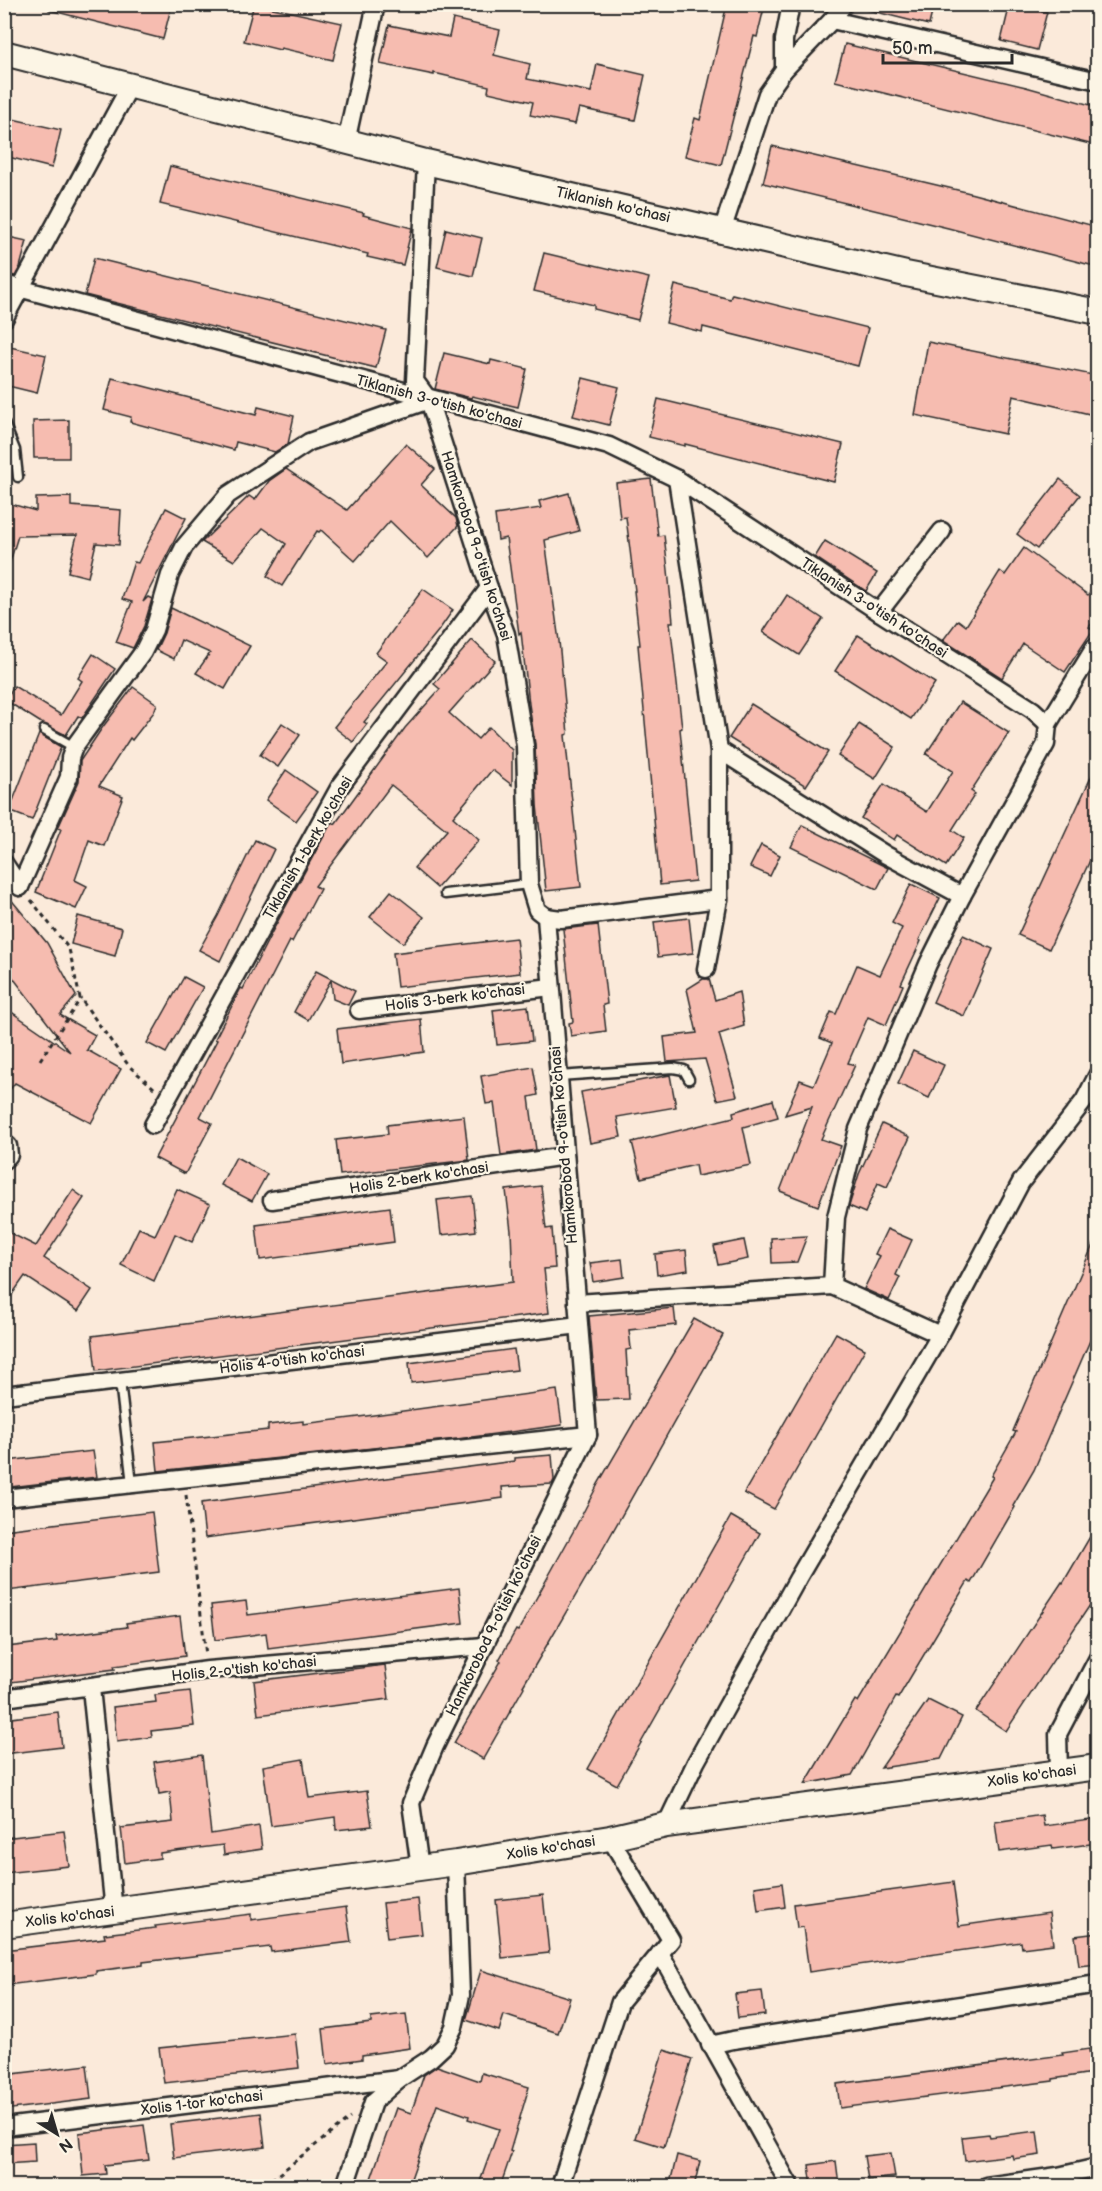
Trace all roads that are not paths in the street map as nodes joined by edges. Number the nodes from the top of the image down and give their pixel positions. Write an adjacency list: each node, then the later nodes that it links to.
1 (376, 4): 9 (street)
2 (791, 4): 6 (street)
3 (844, 4): 4 (street)
4 (832, 20): 6 (street); 7 (street)
5 (4, 53): 8 (street, Tiklanish ko'chasi)
6 (784, 70): 11 (street)
7 (1098, 81)
8 (131, 84): 9 (street, Tiklanish ko'chasi); 13 (street)
9 (346, 142): 10 (street, Tiklanish ko'chasi)
10 (426, 162): 11 (street, Tiklanish ko'chasi); 16 (street, Hamkorobod 9-o'tish ko'chasi)
11 (722, 231): 14 (street, Tiklanish ko'chasi)
12 (4, 284): 13 (street, Tiklanish 3-o'tish ko'chasi)
13 (22, 289): 15 (street); 16 (street, Tiklanish 3-o'tish ko'chasi)
14 (1098, 312)
15 (4, 319)
16 (429, 400): 19 (street, Tiklanish 3-o'tish ko'chasi); 21 (street, Hamkorobod 9-o'tish ko'chasi); 26 (street)
17 (4, 423): 18 (lane)
18 (18, 477)
19 (677, 478): 22 (street, Tiklanish 3-o'tish ko'chasi); 27 (street)
20 (942, 531): 22 (street)
21 (489, 588): 29 (street, Hamkorobod 9-o'tish ko'chasi); 41 (street, Tiklanish 1-berk ko'chasi)
22 (879, 612): 24 (street, Tiklanish 3-o'tish ko'chasi)
23 (1095, 647): 24 (street)
24 (1048, 724): 31 (street)
25 (44, 730): 26 (lane)
26 (74, 747): 28 (street)
27 (719, 750): 31 (street); 32 (street)
28 (4, 863)
29 (529, 884): 30 (lane); 33 (street, Hamkorobod 9-o'tish ko'chasi)
30 (445, 894)
31 (962, 896): 44 (street)
32 (719, 899): 33 (street); 34 (street)
33 (546, 917): 35 (street, Hamkorobod 9-o'tish ko'chasi)
34 (706, 969)
35 (552, 987): 36 (street, Holis 3-berk ko'chasi); 38 (street, Hamkorobod 9-o'tish ko'chasi)
36 (359, 1010)
37 (1098, 1074): 40 (street)
38 (559, 1076): 39 (lane); 42 (street, Hamkorobod 9-o'tish ko'chasi)
39 (689, 1079)
40 (1091, 1104): 47 (street)
41 (153, 1125)
42 (565, 1156): 43 (street, Holis 2-berk ko'chasi); 45 (street, Hamkorobod 9-o'tish ko'chasi)
43 (272, 1200)
44 (832, 1286): 45 (street); 47 (street)
45 (577, 1303): 46 (street, Hamkorobod 9-o'tish ko'chasi)
46 (579, 1325): 48 (street, Holis 4-o'tish ko'chasi); 50 (street, Hamkorobod 9-o'tish ko'chasi)
47 (940, 1335): 59 (street)
48 (120, 1381): 49 (street, Holis 4-o'tish ko'chasi); 51 (lane)
49 (4, 1395)
50 (588, 1436): 51 (street); 53 (street, Hamkorobod 9-o'tish ko'chasi)
51 (132, 1484): 52 (street)
52 (4, 1497)
53 (484, 1646): 55 (street, Holis 2-o'tish ko'chasi); 62 (street, Hamkorobod 9-o'tish ko'chasi)
54 (1098, 1658): 58 (street)
55 (91, 1688): 56 (street, Holis 2-o'tish ko'chasi); 63 (street)
56 (4, 1698)
57 (1098, 1767): 58 (street, Xolis ko'chasi)
58 (1059, 1772): 59 (street, Xolis ko'chasi)
59 (666, 1825): 60 (street, Xolis ko'chasi)
60 (610, 1838): 61 (street, Xolis ko'chasi); 65 (street)
61 (456, 1863): 62 (street, Xolis ko'chasi); 68 (street)
62 (420, 1868): 63 (street, Xolis ko'chasi)
63 (114, 1911): 64 (street, Xolis ko'chasi)
64 (4, 1925)
65 (660, 1953): 67 (street); 72 (street)
66 (1098, 1984): 67 (street)
67 (710, 2045): 73 (street)
68 (399, 2079): 69 (street, Xolis 1-tor ko'chasi); 71 (street)
69 (4, 2127)
70 (1098, 2167): 74 (street)
71 (345, 2187)
72 (560, 2187)
73 (790, 2187)
74 (986, 2187)

